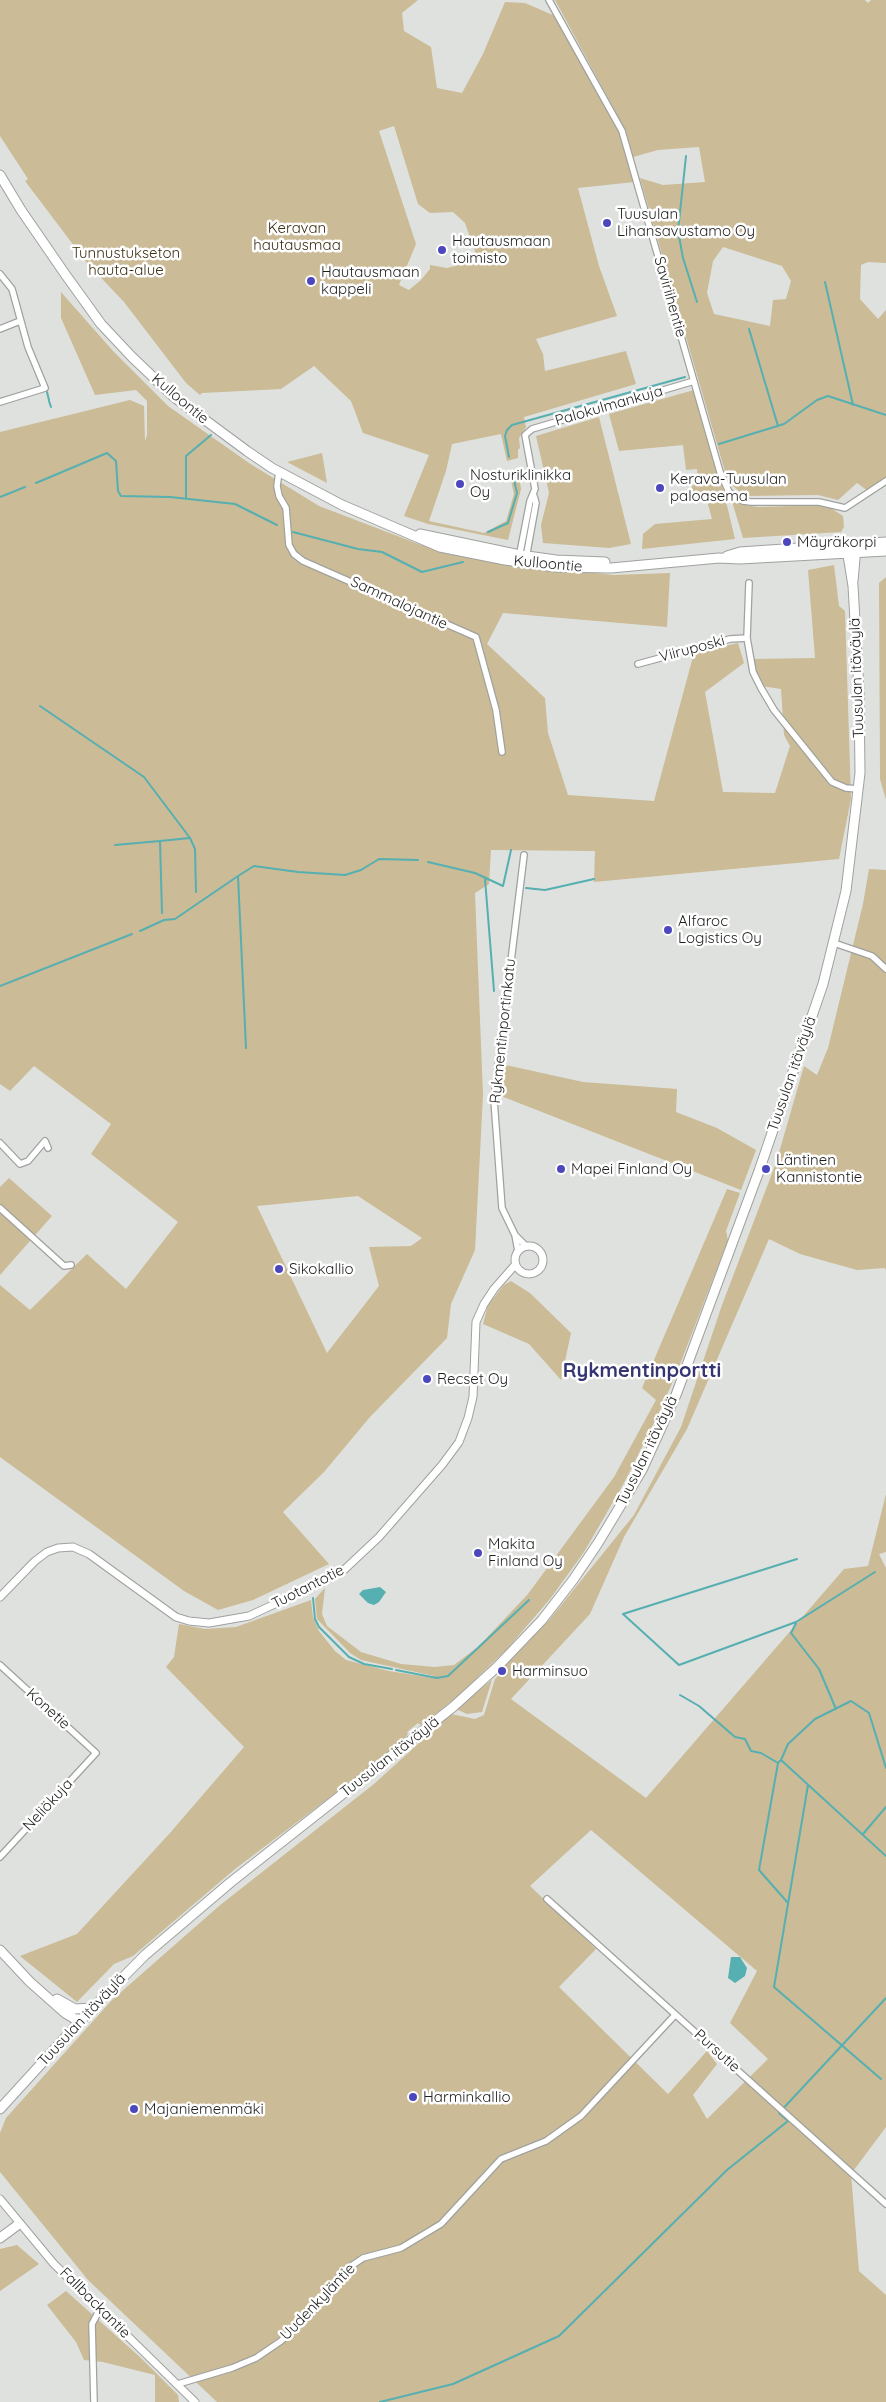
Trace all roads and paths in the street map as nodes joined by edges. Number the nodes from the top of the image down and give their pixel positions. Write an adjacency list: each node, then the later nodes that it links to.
1 (549, 0): 8 (street, Saviriihentie)
2 (0, 175): 4 (main road, Kulloontie)
3 (0, 184): 4 (main road, Kulloontie)
4 (14, 199): 10 (main road, Kulloontie)
5 (0, 274): 6 (street)
6 (20, 321): 7 (street); 9 (street)
7 (0, 329)
8 (694, 381): 11 (street, Saviriihentie); 16 (street, Palokulmankuja)
9 (0, 402)
10 (280, 472): 16 (main road, Kulloontie); 21 (street, Sammalojantie)
11 (886, 480)
12 (886, 542): 13 (main road, Kulloontie)
13 (856, 547): 14 (main road, Kulloontie); 15 (main road, Kulloontie); 18 (main road, Tuusulan itäväylä)
14 (846, 548): 16 (main road, Kulloontie); 18 (main road, Tuusulan itäväylä)
15 (886, 551)
16 (522, 559)
17 (749, 583): 19 (street)
18 (852, 586): 22 (main road, Tuusulan itäväylä)
19 (747, 638): 20 (street, Viiruposki); 22 (street)
20 (638, 664)
21 (502, 752)
22 (858, 789): 24 (main road, Tuusulan itäväylä)
23 (524, 854): 29 (street, Rykmentinportinkatu)
24 (834, 943): 25 (street); 43 (main road, Tuusulan itäväylä)
25 (886, 969)
26 (0, 1143): 27 (street)
27 (48, 1148)
28 (0, 1208): 32 (street)
29 (515, 1235): 30 (street, Rykmentinportinkatu); 31 (street, Rykmentinportinkatu)
30 (526, 1246): 31 (street); 34 (street)
31 (518, 1251): 33 (street)
32 (70, 1265)
33 (515, 1265): 34 (street); 35 (street, Tuotantotie)
34 (522, 1272): 35 (street)
35 (505, 1277): 36 (street, Tuotantotie)
36 (0, 1597)
37 (0, 1665): 38 (street, Konetie)
38 (96, 1753): 39 (street, Neliökuja)
39 (0, 1857)
40 (547, 1899): 44 (street, Pursutie)
41 (0, 1950): 42 (main road)
42 (21, 1972): 43 (main road); 45 (main road); 46 (main road)
43 (92, 2008): 45 (main road, Tuusulan itäväylä)
44 (676, 2015): 49 (street, Pursutie); 53 (street, Uudenkyläntie)
45 (82, 2018): 46 (main road, Tuusulan itäväylä)
46 (65, 2038): 47 (main road, Tuusulan itäväylä)
47 (0, 2110)
48 (0, 2199): 50 (street, Fallbackantie)
49 (886, 2204)
50 (19, 2224): 51 (main road); 52 (street, Fallbackantie)
51 (0, 2238)
52 (100, 2309): 53 (street, Fallbackantie); 54 (street)
53 (178, 2384): 55 (street, Fallbackantie)
54 (94, 2402)
55 (195, 2402)

